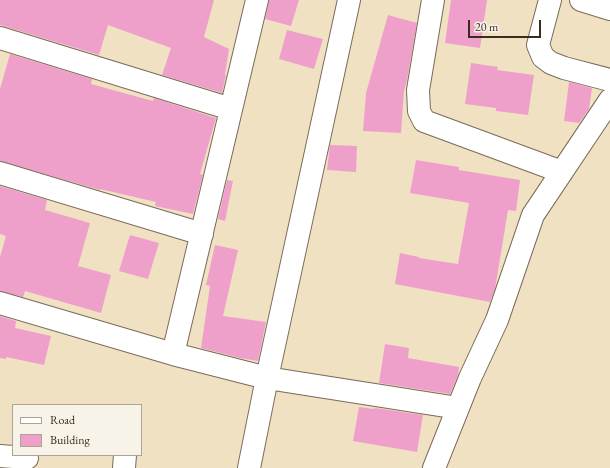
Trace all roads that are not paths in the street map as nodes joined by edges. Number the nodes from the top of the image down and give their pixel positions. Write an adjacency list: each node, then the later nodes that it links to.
1 (257, 0): 10 (street)
2 (349, 0): 16 (street)
3 (433, 0): 11 (street)
4 (550, 0): 8 (street)
5 (581, 0): 6 (street)
6 (610, 9)
7 (0, 38): 10 (street)
8 (610, 80)
9 (610, 100): 11 (street)
10 (231, 109): 13 (street)
11 (562, 172): 17 (street)
12 (0, 173): 13 (street)
13 (202, 234): 15 (street)
14 (0, 304): 15 (street)
15 (173, 354): 16 (street)
16 (268, 378): 17 (street); 22 (street)
17 (458, 408): 23 (street)
18 (0, 456): 20 (street)
19 (125, 456): 21 (street)
20 (27, 458)
21 (124, 468)
22 (250, 468)
23 (434, 468)

